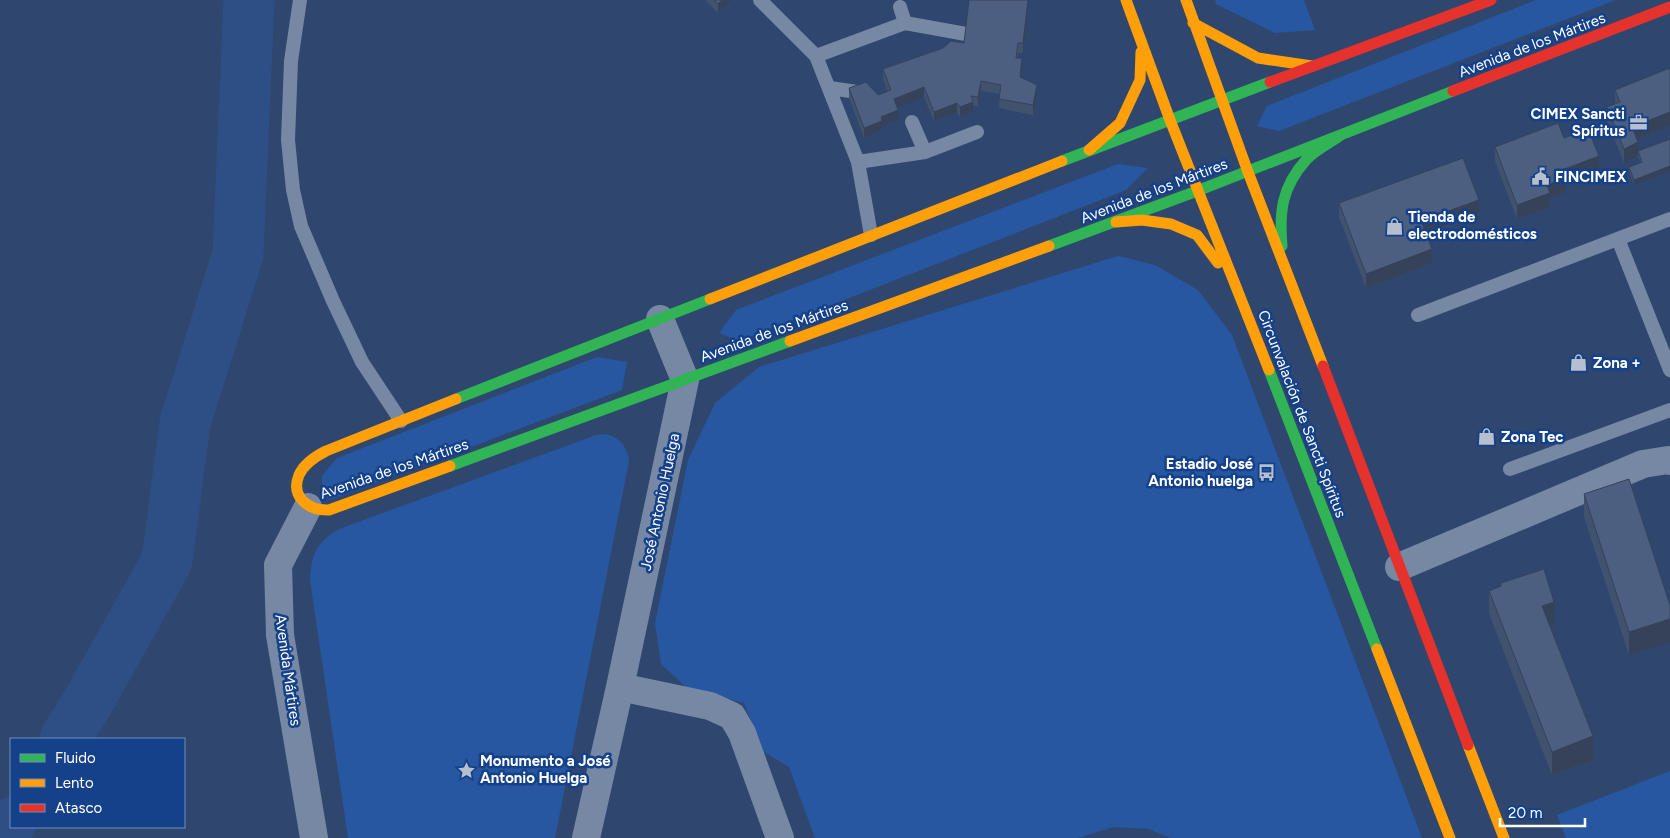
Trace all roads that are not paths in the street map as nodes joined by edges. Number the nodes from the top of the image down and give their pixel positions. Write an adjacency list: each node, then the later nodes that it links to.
1 (300, 0): 37 (lane)
2 (760, 0): 12 (lane)
3 (1126, 0): 11 (main road, Circunvalación de Sancti Spíritus)
4 (1186, 0): 9 (main road)
5 (1491, 0): 13 (main road, Avenida de los Mártires)
6 (900, 7): 8 (lane)
7 (1670, 7): 20 (main road, Avenida de los Mártires)
8 (905, 23): 10 (lane); 12 (lane)
9 (1193, 23): 13 (main road); 16 (main road)
10 (966, 34)
11 (1141, 45): 17 (main road, Circunvalación de Sancti Spíritus); 21 (main road)
12 (816, 56): 14 (lane)
13 (1312, 66): 16 (main road, Avenida de los Mártires)
14 (830, 88): 15 (lane); 23 (lane)
15 (857, 92)
16 (1222, 101): 17 (main road, Avenida de los Mártires); 24 (main road)
17 (1170, 120): 21 (main road, Avenida de los Mártires); 25 (main road, Circunvalación de Sancti Spíritus)
18 (912, 122): 22 (lane)
19 (977, 132): 22 (lane)
20 (1341, 135): 24 (main road, Avenida de los Mártires); 30 (main road)
21 (1089, 150): 28 (main road, Avenida de los Mártires)
22 (925, 152): 23 (lane)
23 (858, 162): 28 (lane)
24 (1248, 172): 25 (main road, Avenida de los Mártires); 30 (main road)
25 (1197, 192): 27 (main road, Avenida de los Mártires); 31 (main road, Circunvalación de Sancti Spíritus)
26 (1670, 219): 29 (lane)
27 (1116, 222): 31 (main road); 35 (main road, Avenida de los Mártires)
28 (871, 235): 33 (main road, Avenida de los Mártires)
29 (1618, 238): 32 (lane); 34 (lane)
30 (1284, 268): 41 (main road)
31 (1237, 288): 46 (main road, Circunvalación de Sancti Spíritus)
32 (1418, 315)
33 (660, 319): 35 (street); 37 (main road, Avenida de los Mártires)
34 (1670, 370)
35 (685, 380): 40 (main road, Avenida de los Mártires); 42 (street, José Antonio Huelga)
36 (1670, 410): 39 (lane)
37 (402, 421): 40 (main road, Avenida de los Mártires)
38 (1670, 461): 41 (street)
39 (1510, 469)
40 (308, 507): 43 (street, Avenida Mártires)
41 (1399, 567): 47 (main road)
42 (620, 687): 44 (street, José Antonio Huelga); 45 (street)
43 (314, 838)
44 (586, 838)
45 (780, 838)
46 (1450, 838)
47 (1504, 838)

